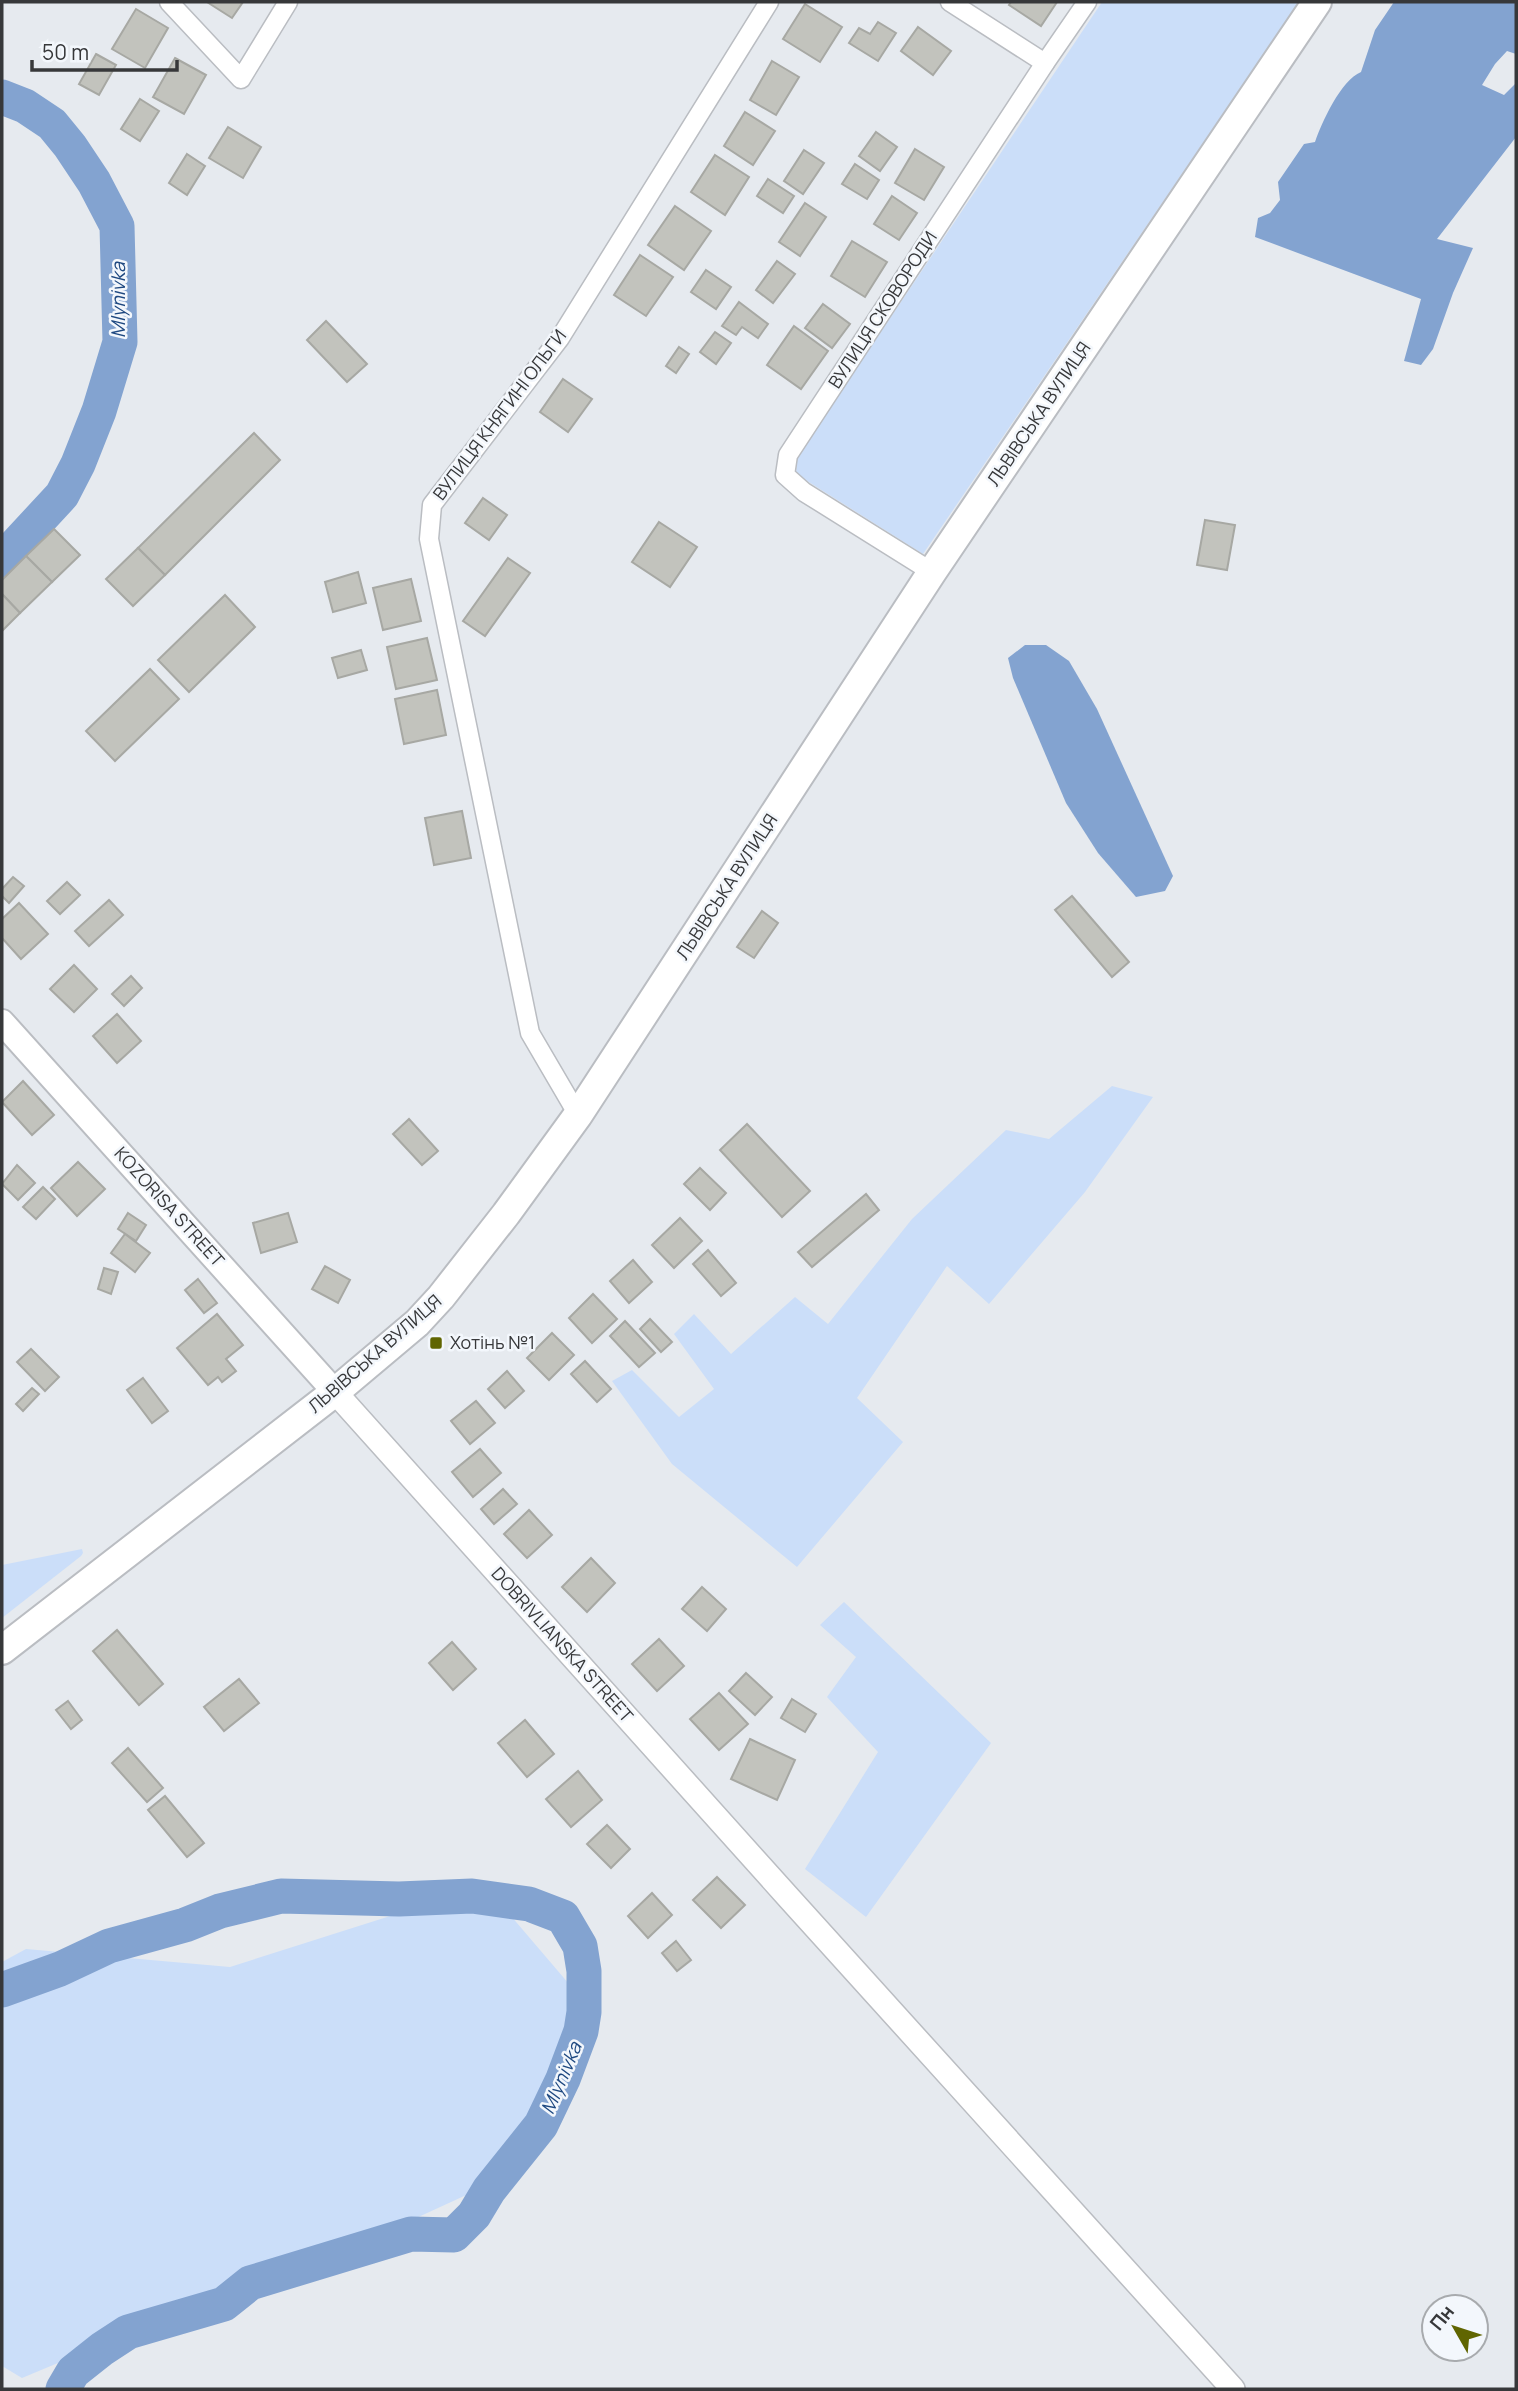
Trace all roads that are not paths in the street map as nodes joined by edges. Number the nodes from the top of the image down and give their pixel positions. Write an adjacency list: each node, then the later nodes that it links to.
1 (169, 2): 2 (street)
2 (288, 2)
3 (769, 2): 10 (street, ВУЛИЦЯ КНЯГИНІ ОЛЬГИ)
4 (950, 2): 7 (street)
5 (1087, 2): 7 (street, ВУЛИЦЯ СКОВОРОДИ)
6 (1317, 2): 8 (main road, ЛЬВІВСЬКА ВУЛИЦЯ)
7 (1045, 63): 8 (street, ВУЛИЦЯ СКОВОРОДИ)
8 (932, 572): 10 (main road, ЛЬВІВСЬКА ВУЛИЦЯ)
9 (2, 1022): 11 (main road, KOZORISA STREET)
10 (578, 1115): 11 (main road, ЛЬВІВСЬКА ВУЛИЦЯ)
11 (335, 1392): 12 (main road, ЛЬВІВСЬКА ВУЛИЦЯ); 13 (street, DOBRIVLIANSKA STREET)
12 (2, 1650)
13 (1233, 2389)

